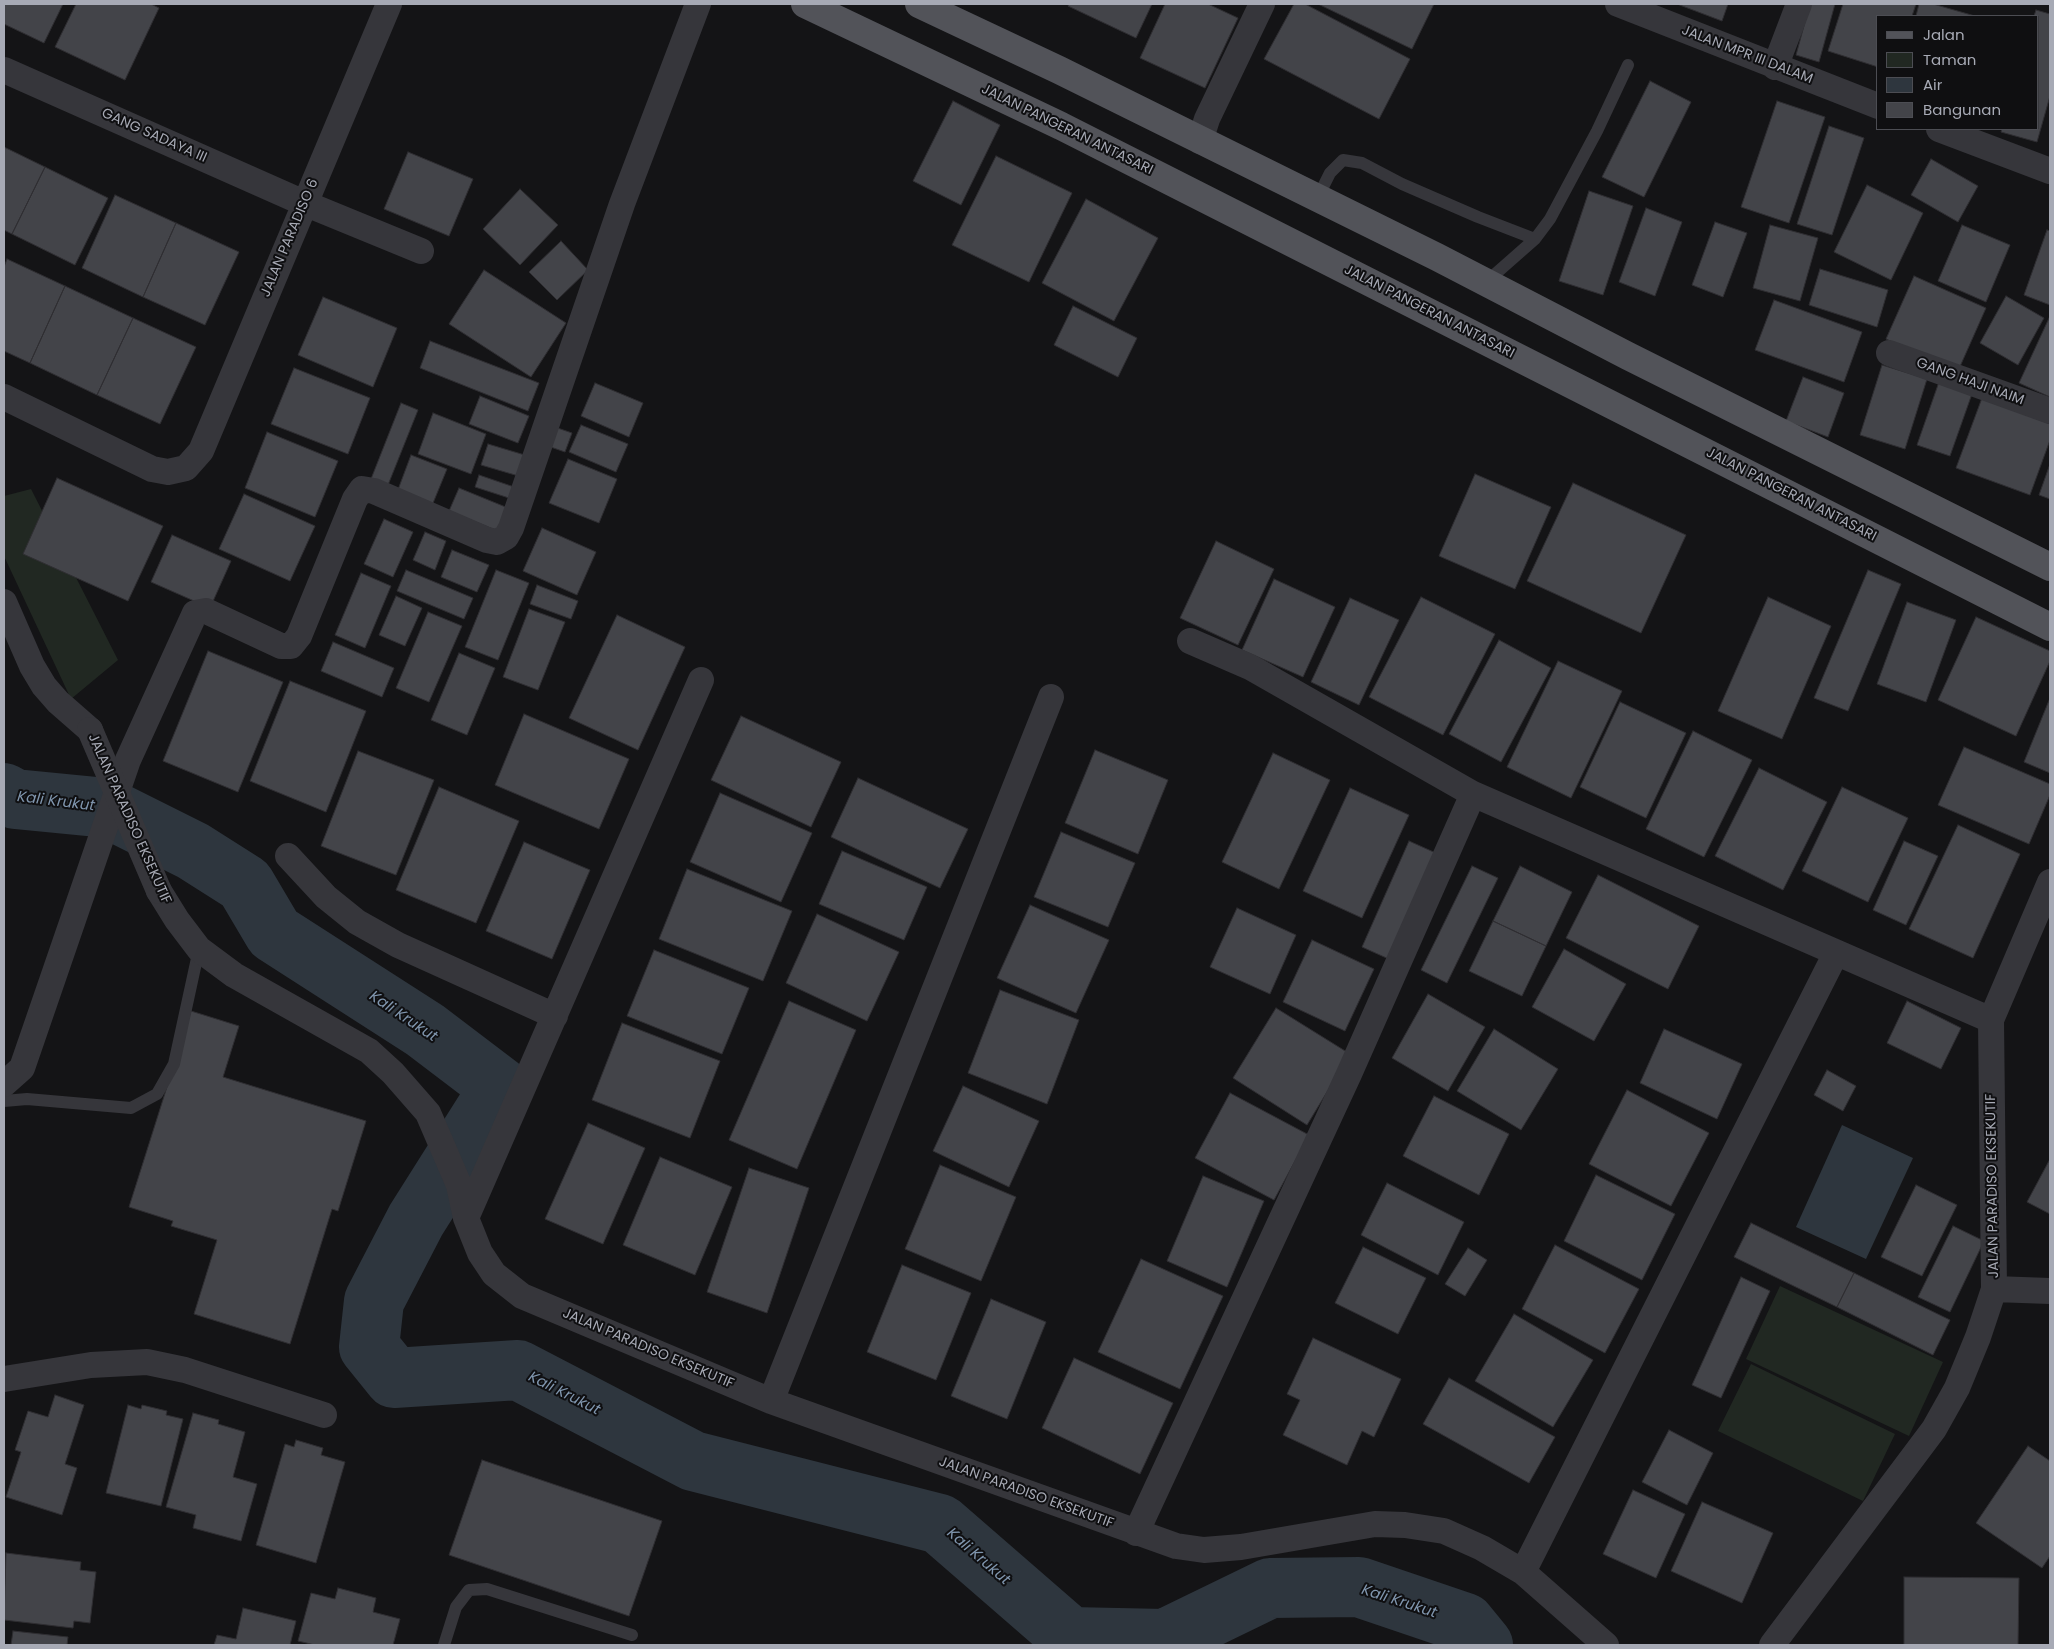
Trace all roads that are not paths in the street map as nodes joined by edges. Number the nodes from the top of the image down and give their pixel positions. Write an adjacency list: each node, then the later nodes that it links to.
1 (388, 4): 16 (street, JALAN PARADISO 6)
2 (698, 4): 36 (street)
3 (805, 4): 25 (main road, JALAN PANGERAN ANTASARI)
4 (920, 4): 13 (main road)
5 (1262, 4): 13 (street)
6 (1618, 4): 9 (street, JALAN MPR III DALAM)
7 (1799, 4): 9 (street)
8 (1628, 65): 17 (lane)
9 (1775, 67): 11 (street, JALAN MPR III DALAM)
10 (4, 70): 16 (street, GANG SADAYA III)
11 (1876, 105)
12 (1942, 130): 14 (street)
13 (1200, 141): 15 (main road)
14 (2050, 171)
15 (1317, 198): 17 (lane); 19 (main road)
16 (304, 203): 18 (street, GANG SADAYA III); 21 (street, JALAN PARADISO 6)
17 (1535, 239): 19 (lane)
18 (421, 251)
19 (1485, 283): 23 (main road)
20 (1889, 353): 22 (street, GANG HAJI NAIM)
21 (4, 397)
22 (2050, 411)
23 (2050, 567)
24 (4, 602): 32 (street, JALAN PARADISO EKSEKUTIF, bridge)
25 (2050, 627)
26 (1190, 642): 29 (street)
27 (702, 680): 34 (street)
28 (1051, 697): 42 (street)
29 (1473, 794): 33 (street); 44 (street)
30 (288, 856): 34 (street)
31 (2050, 882): 35 (street, JALAN PARADISO EKSEKUTIF)
32 (199, 949): 37 (lane); 38 (street, JALAN PARADISO EKSEKUTIF)
33 (1836, 952): 35 (street); 45 (street)
34 (555, 1016): 38 (street)
35 (1991, 1020): 39 (street, JALAN PARADISO EKSEKUTIF)
36 (4, 1084)
37 (4, 1101)
38 (466, 1218): 42 (street, JALAN PARADISO EKSEKUTIF)
39 (1994, 1289): 40 (street); 49 (street, JALAN PARADISO EKSEKUTIF)
40 (2050, 1291)
41 (4, 1379): 43 (street)
42 (771, 1401): 44 (street, JALAN PARADISO EKSEKUTIF)
43 (324, 1416)
44 (1136, 1533): 45 (street, JALAN PARADISO EKSEKUTIF)
45 (1523, 1572): 48 (street, JALAN PARADISO EKSEKUTIF)
46 (632, 1635): 47 (lane)
47 (444, 1645)
48 (1606, 1645)
49 (1772, 1645)

